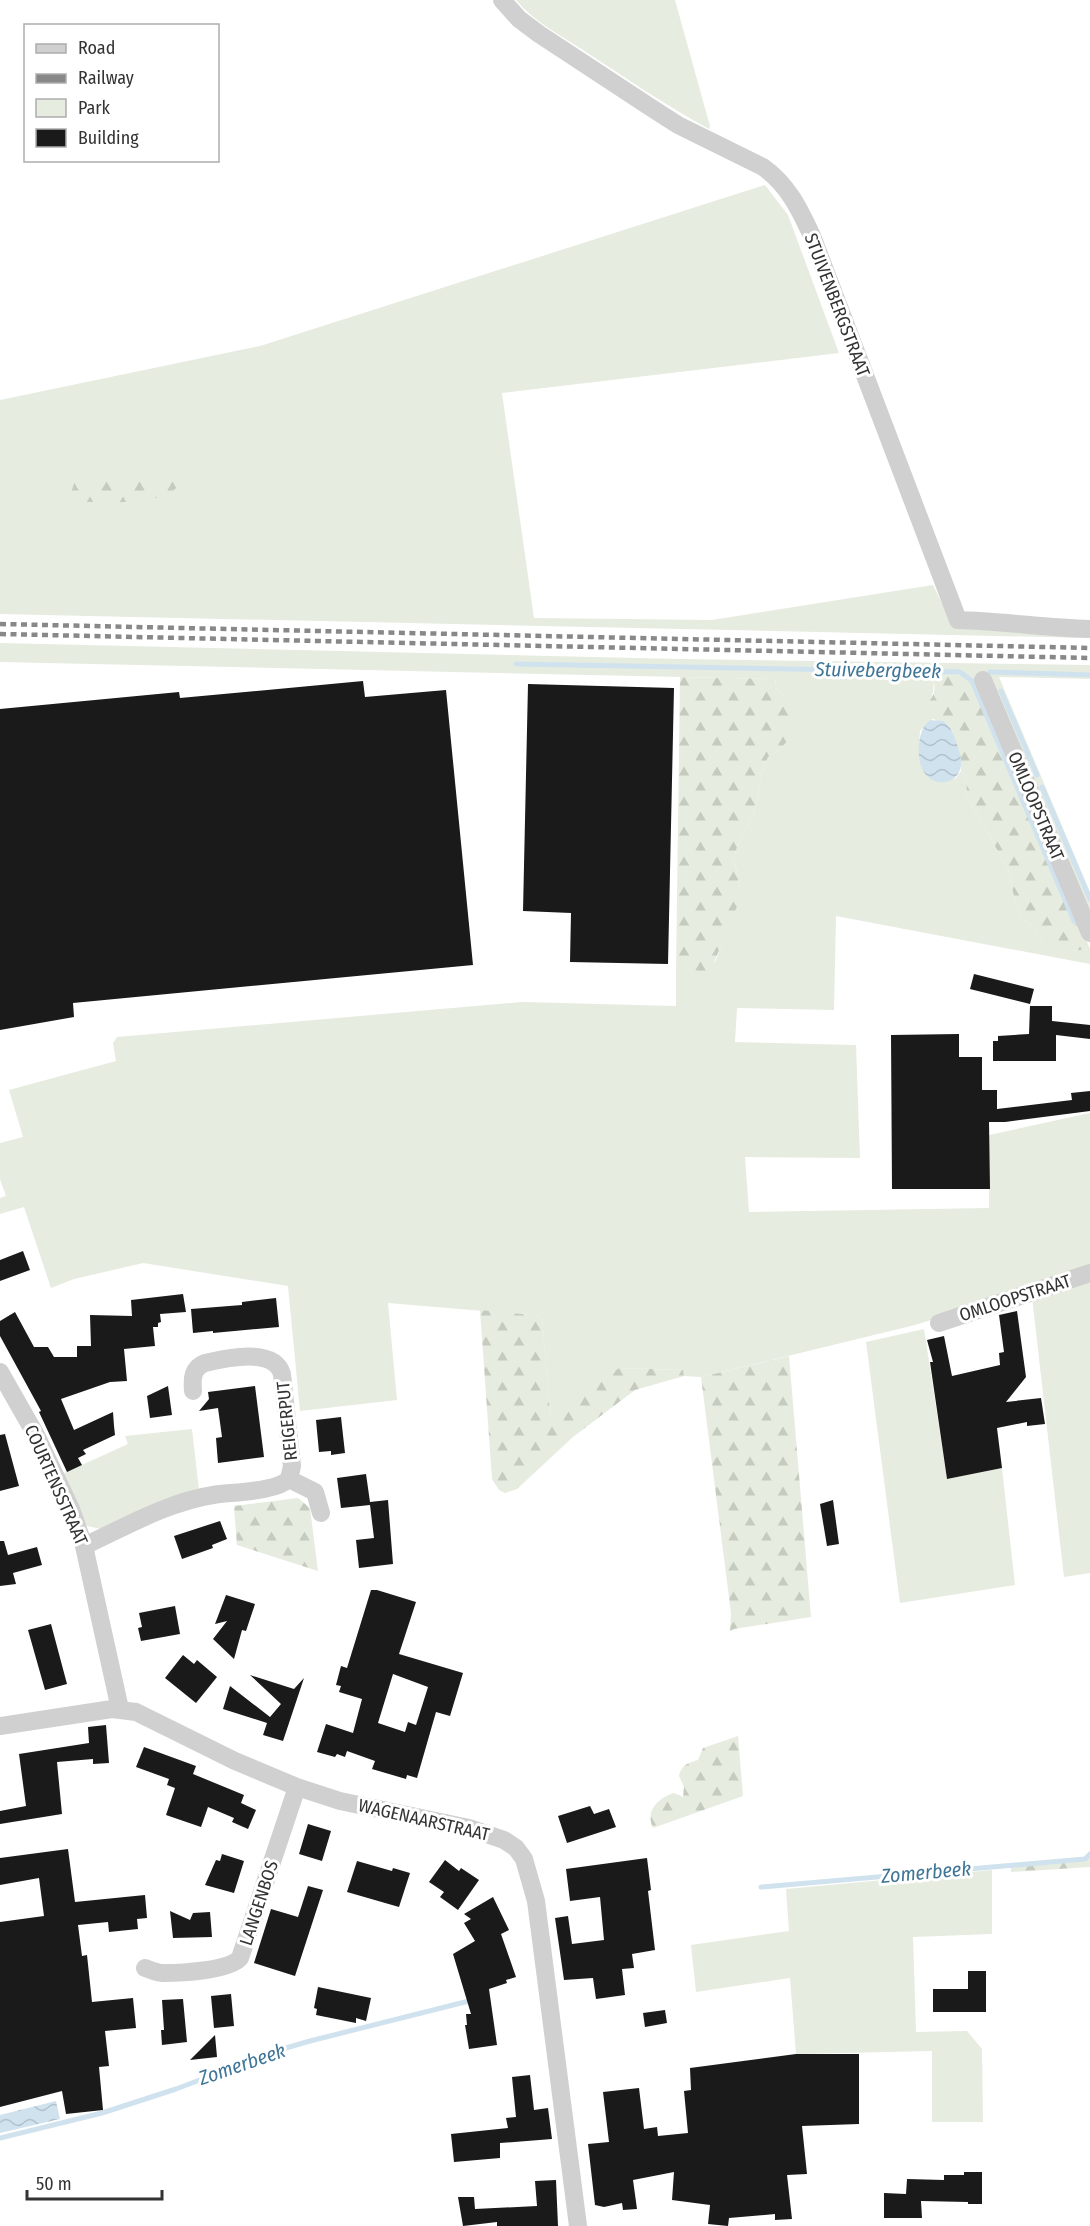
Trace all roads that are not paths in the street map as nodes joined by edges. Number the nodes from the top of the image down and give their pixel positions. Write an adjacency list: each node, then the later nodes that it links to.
1 (502, 0): 2 (street, STUIVENBERGSTRAAT)
2 (1090, 629)
3 (982, 680): 4 (street, OMLOOPSTRAAT)
4 (1090, 933)
5 (1090, 1273): 6 (street, OMLOOPSTRAAT)
6 (939, 1323)
7 (0, 1372): 11 (street, COURTENSSTRAAT)
8 (193, 1390): 9 (street, REIGERPUT)
9 (289, 1479): 10 (street, REIGERPUT); 11 (street, REIGERPUT)
10 (321, 1513)
11 (84, 1546): 12 (street, COURTENSSTRAAT)
12 (120, 1709): 13 (street, WAGENAARSTRAAT); 14 (street, WAGENAARSTRAAT)
13 (0, 1726)
14 (297, 1787): 15 (street, LANGENBOS); 16 (street, WAGENAARSTRAAT)
15 (145, 1968)
16 (578, 2226)

